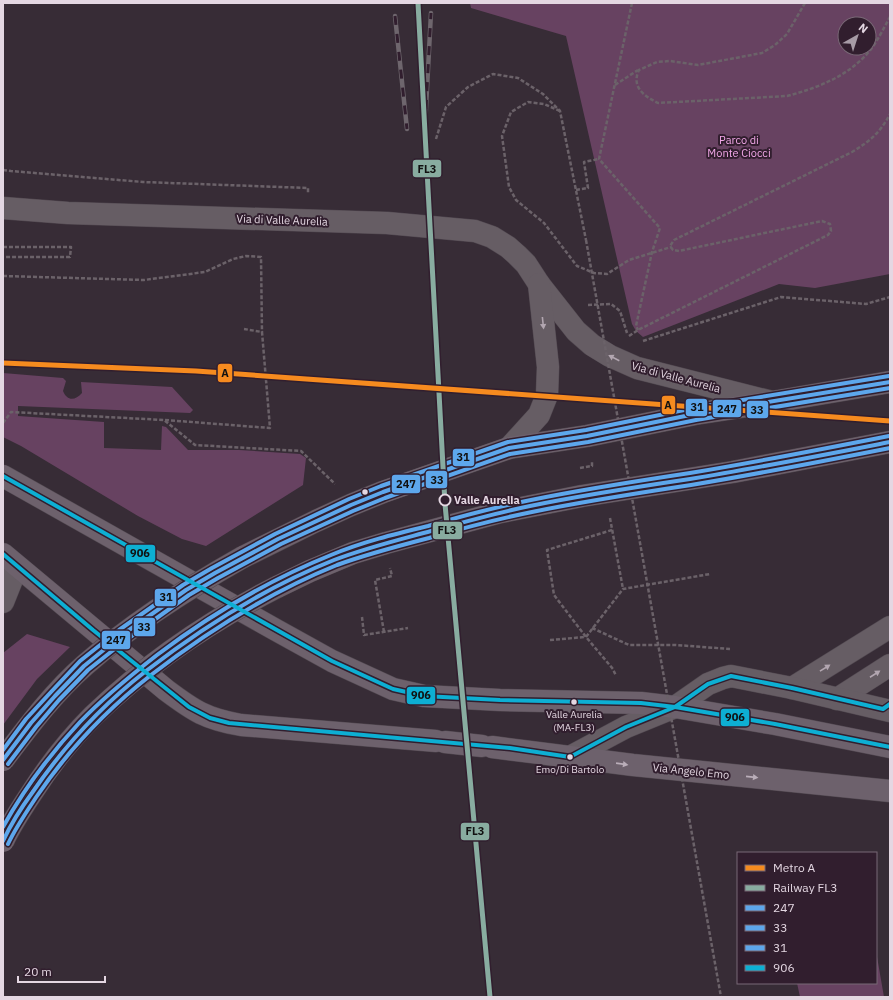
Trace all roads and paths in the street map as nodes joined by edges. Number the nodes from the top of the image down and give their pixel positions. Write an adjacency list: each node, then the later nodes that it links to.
1 (632, 3): 5 (path)
2 (805, 3): 4 (path)
3 (890, 17): 4 (path)
4 (639, 70): 5 (path)
5 (615, 85): 9 (path)
6 (560, 111): 8 (path); 10 (path); 14 (path)
7 (890, 114): 13 (path)
8 (436, 139)
9 (599, 159): 10 (path); 14 (path)
10 (576, 190): 58 (path, bridge)
11 (3, 208): 17 (street, Via di Valle Aurelia)
12 (3, 247): 15 (path)
13 (671, 247): 14 (path); 21 (path)
14 (652, 252): 21 (path)
15 (3, 257)
16 (3, 276): 22 (path)
17 (539, 284): 25 (street, Via di Valle Aurelia, one-way to 17); 29 (street, Via di Valle Aurelia, one-way to 29)
18 (890, 297): 23 (path)
19 (585, 305): 23 (path)
20 (244, 329): 22 (path)
21 (638, 330): 23 (path)
22 (262, 332): 26 (path)
23 (629, 336)
24 (890, 382): 25 (main road)
25 (772, 402): 29 (main road)
26 (164, 420): 27 (path); 31 (path)
27 (3, 423)
28 (890, 442): 57 (main road, bridge)
29 (509, 448): 31 (main road)
30 (3, 476): 51 (main road)
31 (351, 505): 55 (main road, bridge)
32 (610, 522): 33 (path)
33 (612, 530): 37 (path); 44 (path)
34 (10, 560): 38 (street); 54 (main road, Via Angelo Emo)
35 (390, 565): 43 (path)
36 (710, 574): 37 (path)
37 (623, 588): 42 (path)
38 (3, 602)
39 (362, 617): 43 (path)
40 (890, 627): 49 (street, one-way to 40)
41 (408, 628): 43 (path)
42 (592, 628): 44 (path); 46 (path)
43 (384, 632)
44 (586, 637): 45 (path); 48 (path)
45 (550, 640)
46 (736, 651)
47 (890, 665): 50 (street, one-way to 47)
48 (613, 669)
49 (792, 688): 50 (street); 51 (street)
50 (837, 699): 52 (street)
51 (675, 707): 53 (main road); 54 (street)
52 (888, 708)
53 (890, 747)
54 (570, 757): 56 (main road, Via Angelo Emo, one-way to 56)
55 (3, 760)
56 (890, 791)
57 (3, 841)
58 (721, 997)

